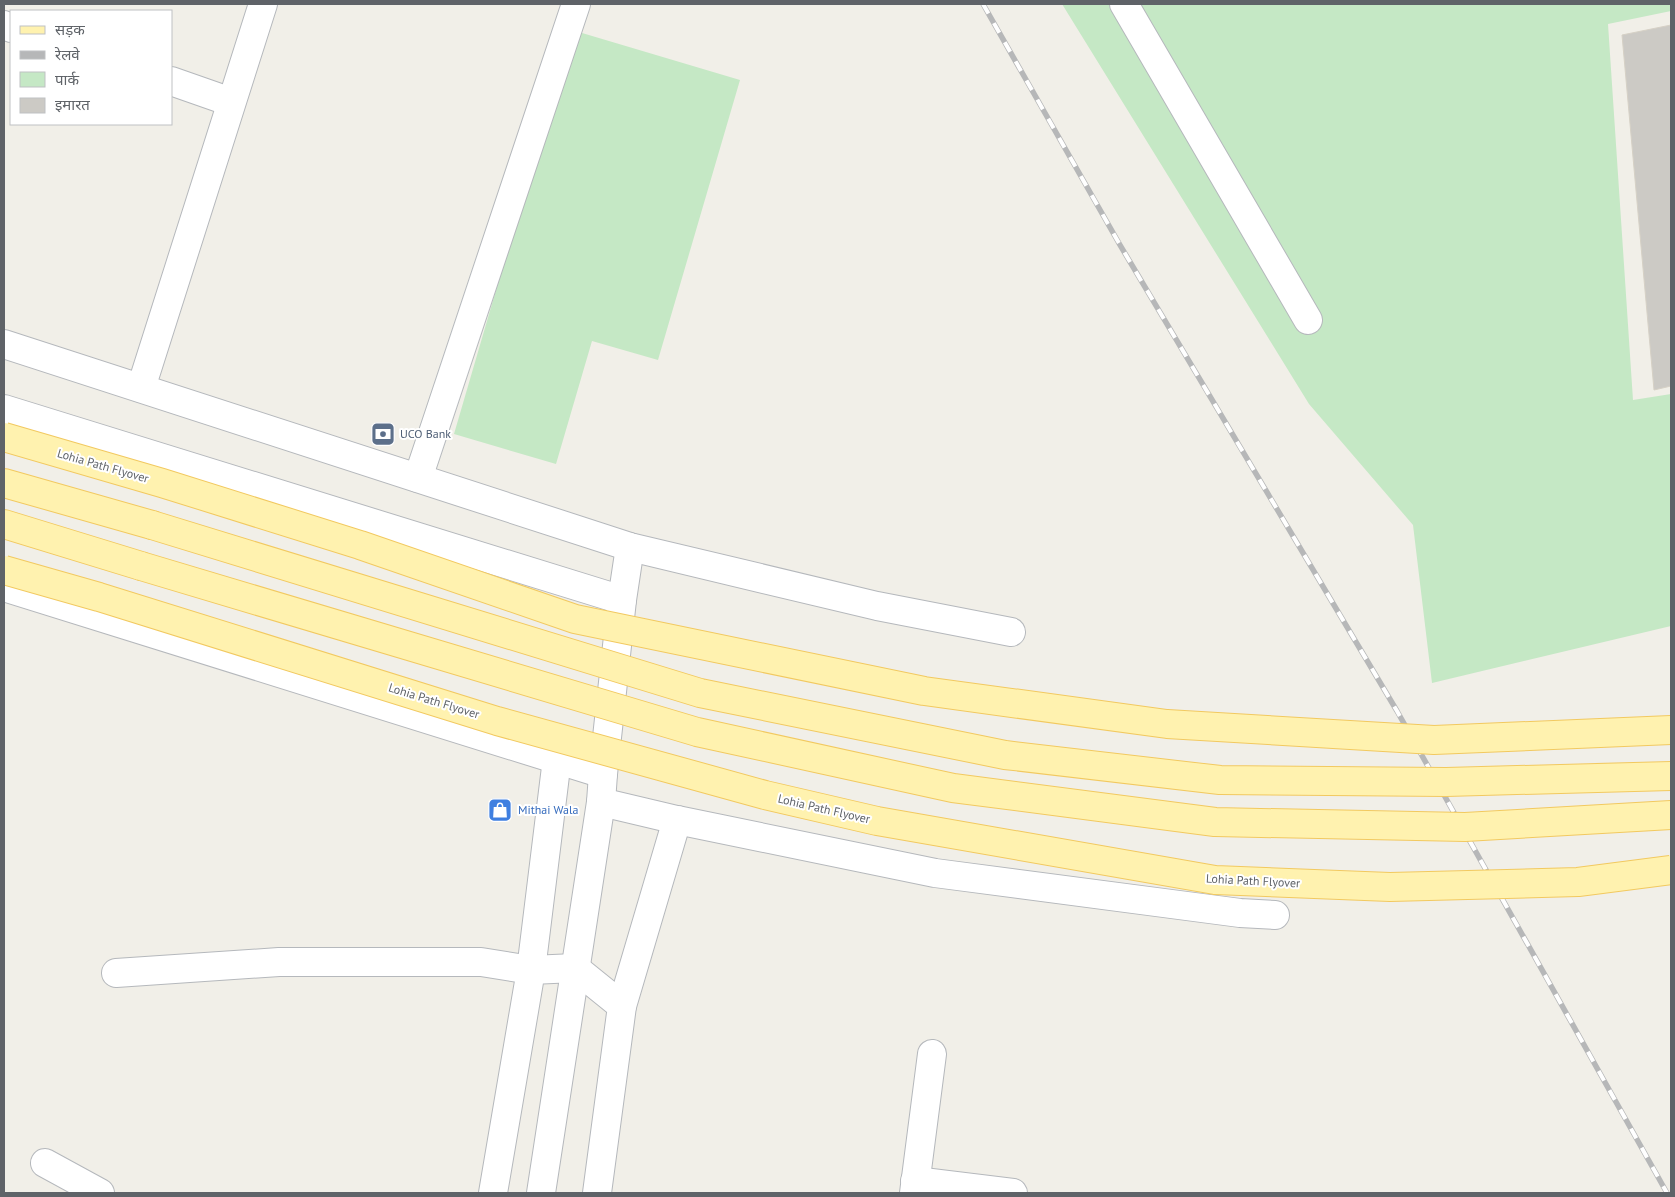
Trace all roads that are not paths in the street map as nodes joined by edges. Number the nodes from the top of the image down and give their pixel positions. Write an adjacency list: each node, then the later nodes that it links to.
1 (263, 4): 5 (street)
2 (576, 4): 11 (street)
3 (1124, 4): 6 (street)
4 (172, 82): 5 (street)
5 (231, 102): 8 (street)
6 (1308, 320)
7 (4, 344): 8 (street)
8 (141, 388): 11 (street)
9 (4, 409): 17 (street)
10 (4, 436): 19 (main road, Lohia Path Flyover, bridge)
11 (418, 478): 14 (street)
12 (4, 483): 22 (main road, bridge)
13 (4, 524): 24 (main road, bridge)
14 (630, 547): 17 (street); 18 (street)
15 (4, 570): 26 (main road, Lohia Path Flyover, bridge)
16 (4, 587): 20 (street)
17 (622, 600): 21 (street)
18 (1011, 632)
19 (1671, 730)
20 (557, 759): 21 (street); 29 (street)
21 (603, 774): 23 (street)
22 (1671, 776)
23 (601, 802): 25 (street); 28 (street)
24 (1671, 815)
25 (677, 820): 27 (street); 31 (street)
26 (1671, 870)
27 (1275, 915)
28 (575, 968): 29 (street); 31 (street); 37 (street)
29 (531, 970): 30 (street); 36 (street)
30 (116, 973)
31 (622, 1006): 38 (street)
32 (932, 1054): 34 (street)
33 (44, 1162): 35 (street)
34 (914, 1187): 39 (street)
35 (100, 1193)
36 (493, 1193)
37 (541, 1193)
38 (597, 1193)
39 (1013, 1193)

